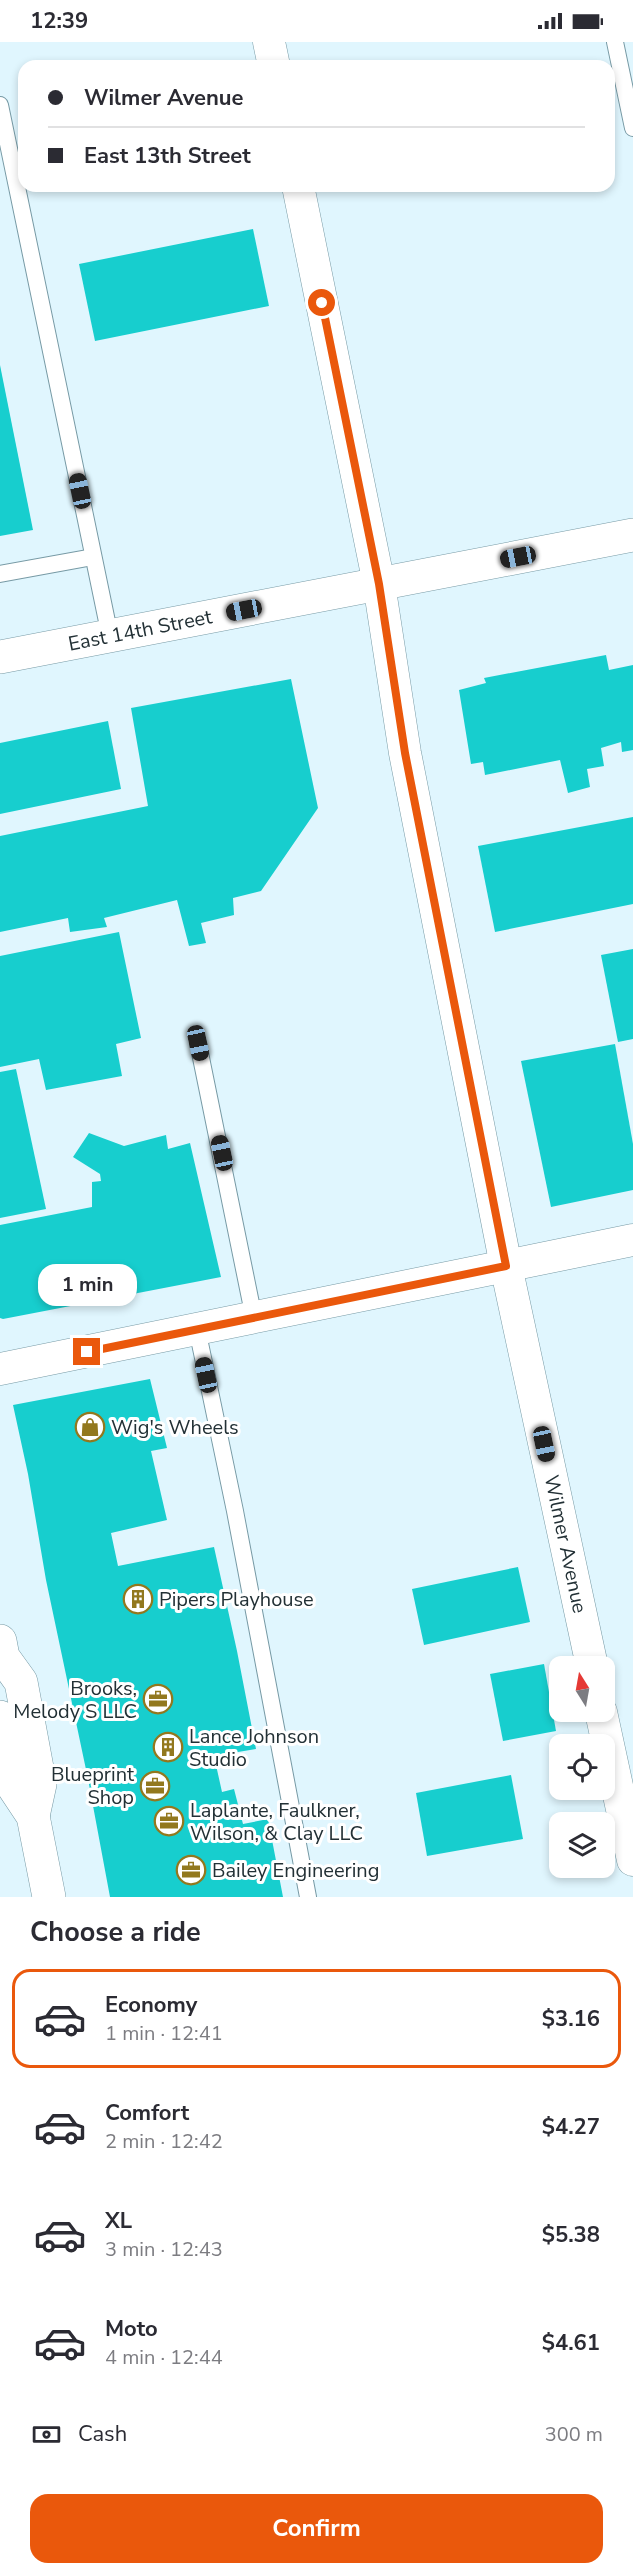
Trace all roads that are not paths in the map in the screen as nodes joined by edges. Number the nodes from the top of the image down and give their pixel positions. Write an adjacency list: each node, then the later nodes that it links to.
1 (269, 42): 3 (street)
2 (615, 42): 5 (lane)
3 (273, 60)
4 (0, 105): 8 (lane)
5 (633, 128)
6 (299, 192): 10 (street, Wilmer Avenue)
7 (633, 535): 10 (street, East 14th Street)
8 (93, 557): 9 (lane); 11 (lane)
9 (0, 574)
10 (379, 584): 11 (street, East 14th Street); 15 (street, Wilmer Avenue)
11 (110, 636): 12 (street, East 14th Street)
12 (0, 657)
13 (198, 1043): 16 (lane)
14 (633, 1240): 15 (street)
15 (506, 1266): 16 (street); 19 (street, Wilmer Avenue)
16 (255, 1318): 17 (street)
17 (197, 1329): 18 (street); 26 (lane)
18 (0, 1369)
19 (590, 1656)
20 (1, 1657): 23 (street)
21 (0, 1717): 23 (street)
22 (603, 1722): 24 (street)
23 (33, 1816): 25 (street)
24 (633, 1860)
25 (49, 1897)
26 (308, 1897)

